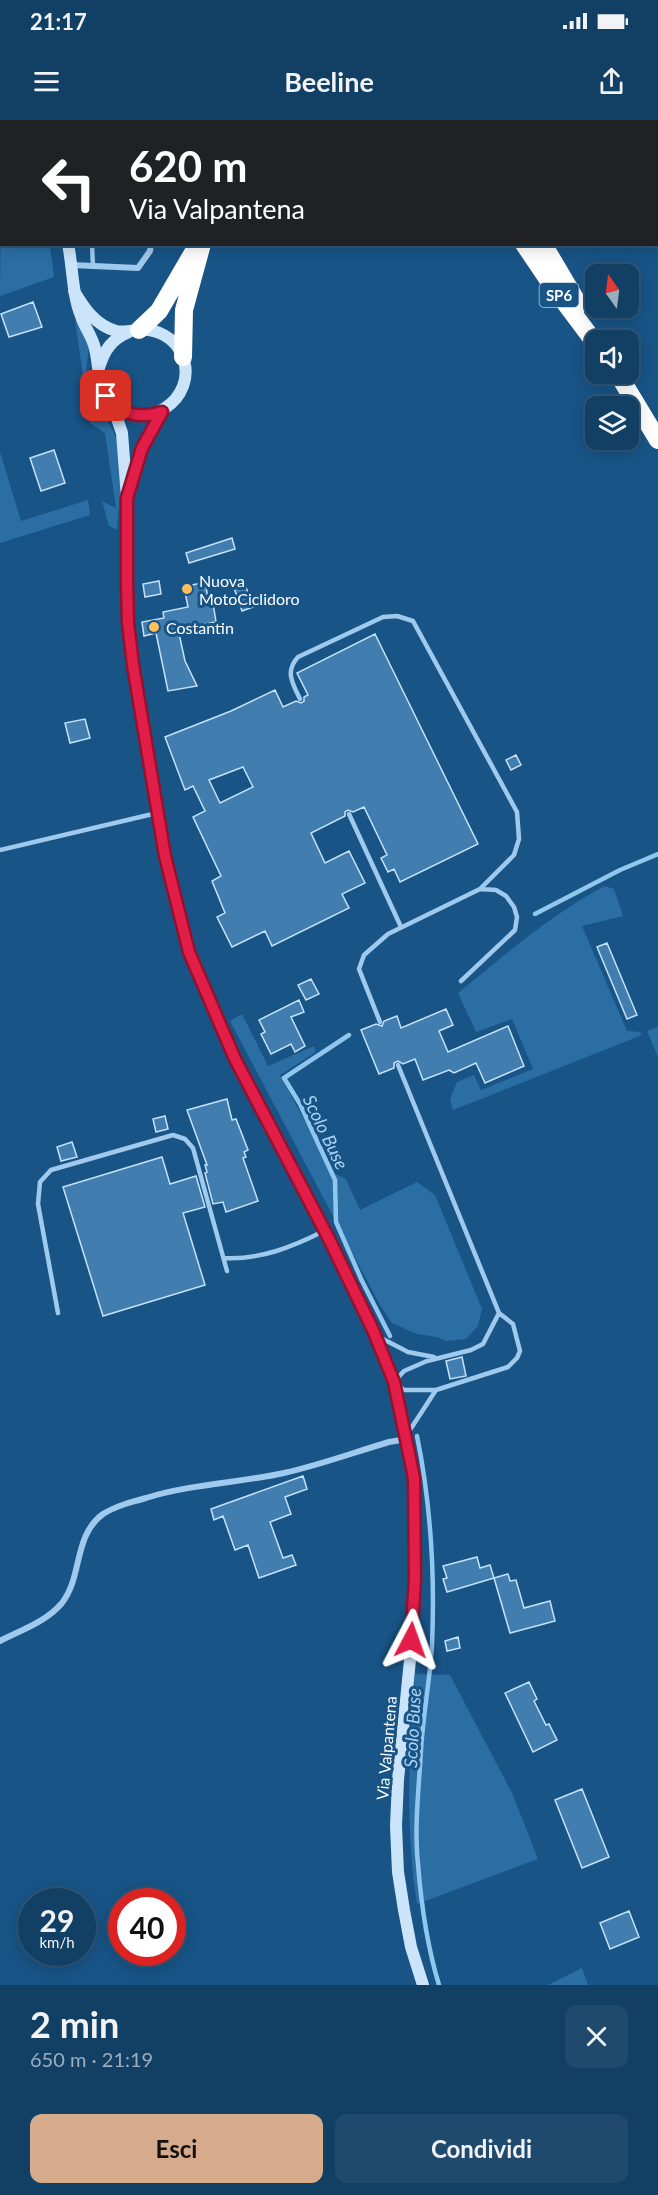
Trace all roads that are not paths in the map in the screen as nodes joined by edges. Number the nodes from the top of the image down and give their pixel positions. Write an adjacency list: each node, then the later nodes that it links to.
1 (68, 246): 9 (street, Via Valpantena)
2 (92, 246): 10 (lane)
3 (210, 246): 8 (highway)
4 (525, 246): 13 (highway, SP6)
5 (544, 246): 14 (highway)
6 (556, 246): 15 (highway, SP6)
7 (150, 248): 10 (street)
8 (196, 252): 12 (highway); 16 (highway)
9 (72, 265): 10 (street); 11 (street, Via Valpantena)
10 (93, 267)
11 (74, 291): 12 (street, Via Valpantena); 17 (street, Via Valpantena)
12 (136, 330): 16 (street, Via Valpantena); 17 (street)
13 (586, 330)
14 (595, 330)
15 (596, 330)
16 (183, 357): 20 (street, Via Valpantena)
17 (99, 368): 19 (street, Via Valpantena)
18 (624, 384): 21 (highway)
19 (112, 404): 20 (street); 22 (street, Via Valpantena)
20 (162, 412): 22 (street, Via Valpantena)
21 (658, 440)
22 (127, 498): 24 (street, Via Valpantena)
23 (300, 699): 27 (lane)
24 (157, 813): 26 (lane); 32 (street, Via Valpantena)
25 (349, 814): 28 (lane)
26 (0, 850)
27 (480, 889): 28 (lane); 29 (lane)
28 (401, 927): 30 (lane)
29 (461, 981)
30 (380, 1022)
31 (398, 1065): 36 (lane)
32 (324, 1231): 33 (lane); 37 (street, Via Valpantena)
33 (224, 1258): 34 (lane); 35 (lane)
34 (227, 1270)
35 (58, 1313)
36 (499, 1313): 38 (lane); 40 (lane)
37 (373, 1330): 38 (lane); 39 (street, Via Valpantena)
38 (437, 1358): 39 (lane)
39 (394, 1382): 40 (lane); 41 (street, Via Valpantena)
40 (436, 1390): 41 (lane)
41 (406, 1438): 42 (street); 43 (street, Via Valpantena)
42 (0, 1641)
43 (423, 1985)

